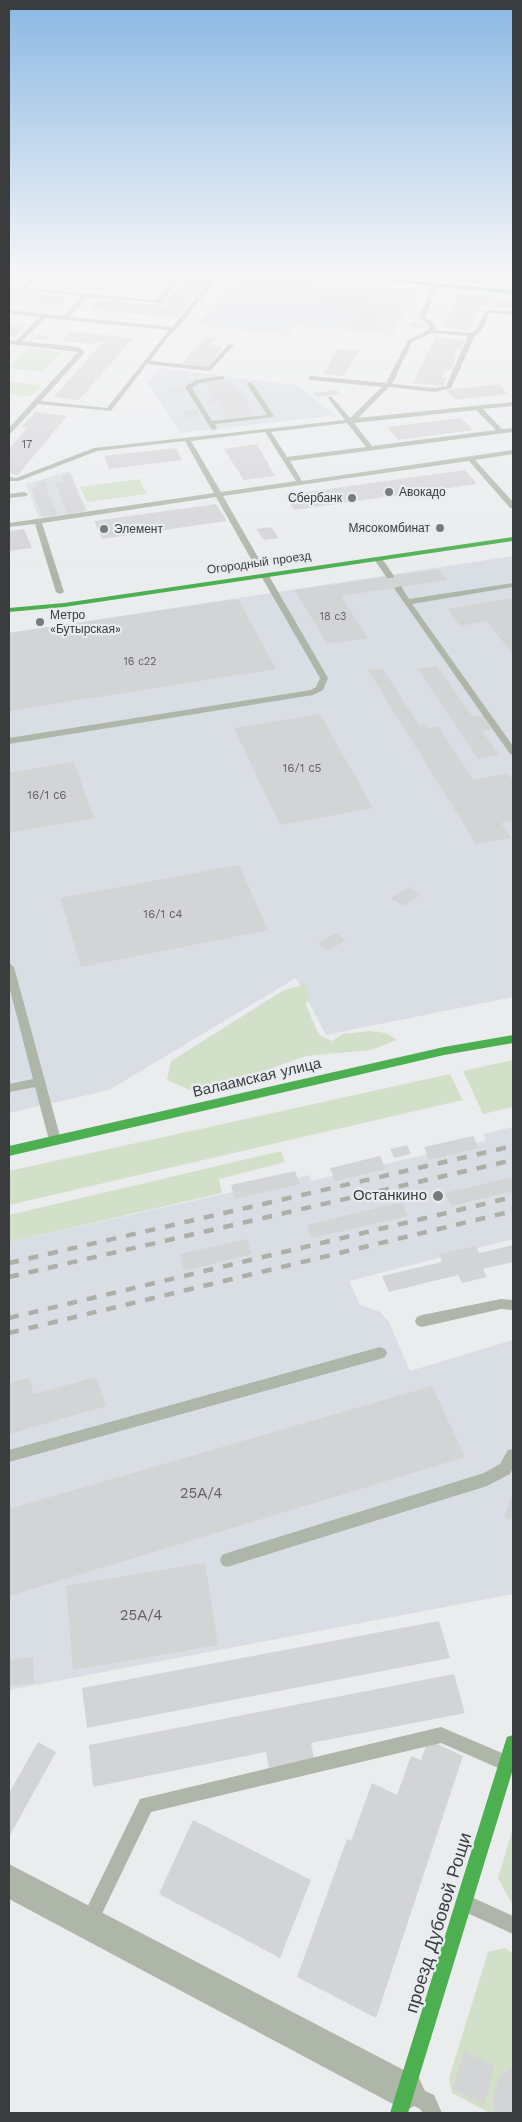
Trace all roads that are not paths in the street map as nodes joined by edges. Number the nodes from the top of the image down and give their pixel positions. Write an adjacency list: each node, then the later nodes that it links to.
1 (62, 373): 10 (lane)
2 (138, 373): 10 (lane)
3 (394, 373): 8 (lane)
4 (455, 373): 8 (lane)
5 (222, 378): 14 (lane)
6 (311, 378): 8 (lane)
7 (250, 384): 14 (lane)
8 (388, 385): 13 (lane)
9 (331, 398): 13 (lane)
10 (36, 402): 15 (lane)
11 (513, 404): 12 (lane)
12 (478, 408): 13 (lane); 19 (lane)
13 (351, 421): 16 (lane); 22 (lane)
14 (210, 423): 20 (lane)
15 (12, 425): 18 (lane)
16 (267, 430): 20 (lane); 24 (lane)
17 (513, 430): 19 (lane)
18 (9, 432)
19 (500, 432): 22 (lane)
20 (218, 435): 21 (lane)
21 (186, 438): 26 (lane); 30 (lane)
22 (370, 448): 24 (lane)
23 (513, 452): 25 (lane)
24 (286, 458): 27 (lane)
25 (470, 458): 27 (lane); 31 (lane)
26 (9, 479)
27 (300, 483): 30 (lane)
28 (24, 494): 29 (lane)
29 (9, 496)
30 (221, 496): 32 (lane); 37 (lane)
31 (513, 506)
32 (38, 521): 33 (lane); 42 (lane)
33 (9, 525)
34 (513, 528): 37 (main road, Огородный проезд)
35 (513, 539): 36 (main road, Огородный проезд)
36 (378, 559): 37 (main road, Огородный проезд); 38 (lane)
37 (262, 571): 39 (main road, Огородный проезд); 46 (main road, Огородный проезд); 47 (lane)
38 (390, 576)
39 (174, 577)
40 (513, 585): 45 (lane)
41 (398, 588): 45 (lane)
42 (60, 592)
43 (25, 597): 44 (main road)
44 (9, 599)
45 (407, 602): 48 (lane)
46 (9, 610)
47 (9, 742)
48 (513, 752)
49 (9, 967): 51 (lane)
50 (513, 1039): 53 (main road, Валаамская улица)
51 (39, 1082): 52 (lane); 53 (lane)
52 (9, 1088)
53 (55, 1140): 54 (main road, Валаамская улица)
54 (9, 1151)
55 (513, 1305): 56 (lane)
56 (422, 1321)
57 (380, 1353): 59 (lane)
58 (513, 1455): 60 (lane)
59 (9, 1456)
60 (227, 1560)
61 (513, 1744): 62 (main road, проезд Дубовой Рощи)
62 (507, 1764): 64 (main road, проезд Дубовой Рощи); 65 (lane)
63 (9, 1881): 65 (street)
64 (464, 1903): 66 (lane); 67 (main road, проезд Дубовой Рощи)
65 (89, 1922): 67 (street)
66 (513, 1925)
67 (403, 2102): 68 (lane)
68 (433, 2113)

